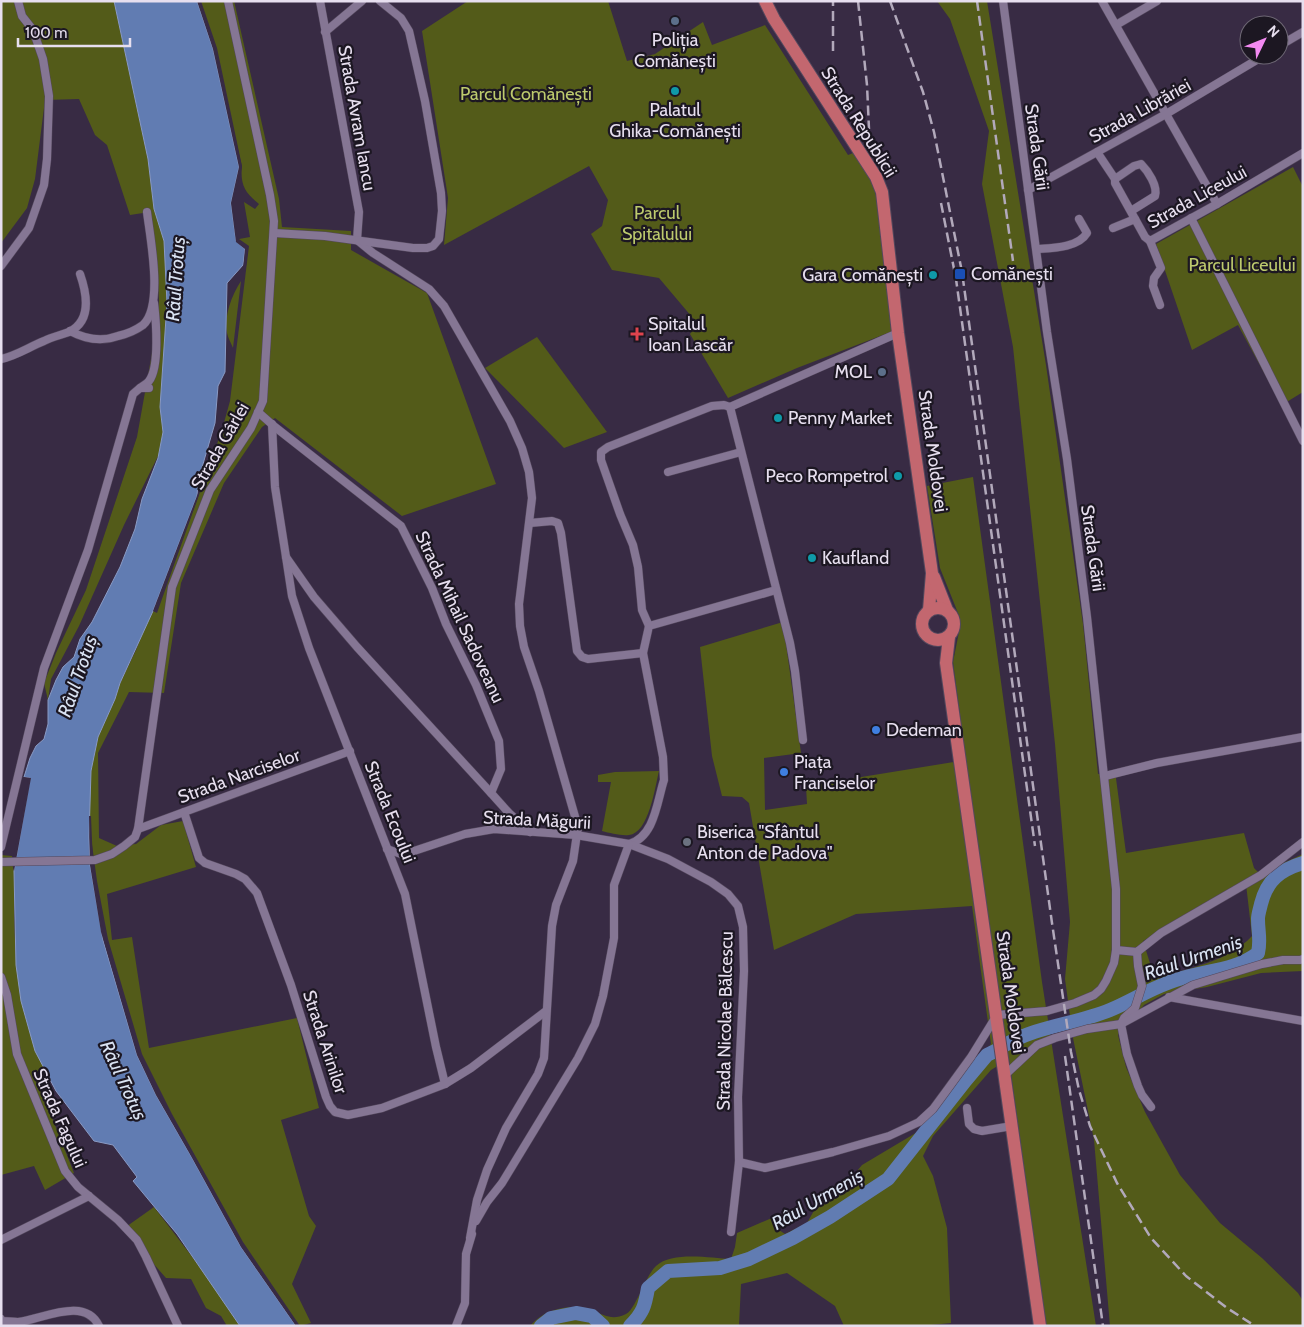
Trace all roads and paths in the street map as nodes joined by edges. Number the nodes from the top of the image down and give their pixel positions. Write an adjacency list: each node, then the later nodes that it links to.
1 (18, 1): 31 (street)
2 (228, 1): 27 (street, Strada Gârlei)
3 (320, 1): 11 (street, Strada Avram Iancu)
4 (362, 1): 11 (street)
5 (380, 1): 28 (street)
6 (764, 1): 36 (main road, Strada Republicii)
7 (1003, 1): 19 (street, Strada Gării)
8 (1102, 1): 10 (street)
9 (1157, 1): 10 (street)
10 (1116, 25): 15 (street)
11 (325, 32): 28 (street, Strada Avram Iancu)
12 (1303, 32): 13 (street)
13 (1289, 40)
14 (1247, 65): 15 (street, Strada Librăriei)
15 (1166, 114): 16 (street, Strada Librăriei); 20 (street)
16 (1097, 152): 18 (street); 19 (street, Strada Librăriei)
17 (1303, 153): 20 (street, Strada Liceului)
18 (1115, 179): 21 (street); 21 (street)
19 (1028, 190): 30 (street, Strada Gării)
20 (1217, 204): 24 (street, Strada Liceului)
21 (1131, 211): 25 (street)
22 (147, 212): 33 (street)
23 (1079, 218): 30 (street)
24 (1190, 218): 29 (street, Strada Liceului); 43 (street)
25 (1135, 219): 26 (street, Strada Liceului); 29 (street, Strada Liceului)
26 (1113, 228)
27 (274, 233): 28 (street); 41 (street, Strada Gârlei)
28 (357, 240): 46 (street)
29 (1150, 241): 34 (street)
30 (1037, 249): 60 (street, Strada Gării)
31 (1, 266)
32 (80, 274): 35 (street)
33 (154, 299): 35 (street); 38 (street)
34 (1160, 305)
35 (70, 331): 37 (street)
36 (898, 333): 40 (street); 48 (main road, Strada Moldovei)
37 (1, 360)
38 (140, 388): 39 (street); 68 (street)
39 (149, 388)
40 (730, 406): 44 (street); 52 (street)
41 (258, 412): 42 (street, Strada Mihail Sadoveanu); 63 (street, Strada Gârlei)
42 (272, 424): 47 (street); 61 (street, Strada Mihail Sadoveanu)
43 (1303, 442)
44 (741, 452): 45 (street); 49 (street)
45 (668, 472)
46 (530, 523): 55 (street); 65 (street)
47 (286, 557): 59 (street, Strada Ecoului); 61 (street)
48 (932, 574): 50 (main road, Strada Moldovei); 51 (main road, Strada Moldovei)
49 (776, 590): 52 (street); 58 (street)
50 (929, 610): 51 (main road); 54 (main road)
51 (946, 610): 53 (main road)
52 (649, 626): 55 (street)
53 (949, 637): 54 (main road); 56 (main road, Strada Moldovei)
54 (934, 640): 56 (main road, Strada Moldovei)
55 (643, 653): 67 (street)
56 (946, 663): 78 (main road, Strada Moldovei)
57 (1303, 737): 60 (street)
58 (803, 740)
59 (350, 751): 62 (street, Strada Narciselor); 69 (street, Strada Ecoului)
60 (1105, 776): 72 (street, Strada Gării)
61 (491, 793): 64 (street)
62 (184, 812): 63 (street, Strada Narciselor); 82 (street, Strada Arinilor)
63 (138, 829): 71 (street)
64 (530, 832): 65 (street, Strada Măgurii); 69 (street, Strada Măgurii)
65 (576, 835): 67 (street, Strada Măgurii); 77 (street)
66 (1303, 842): 73 (street)
67 (630, 844): 86 (street, Strada Nicolae Bălcescu); 89 (street)
68 (1, 847)
69 (388, 849): 82 (street, Strada Ecoului)
70 (1, 851): 71 (street)
71 (2, 862)
72 (1116, 950): 73 (street); 78 (street, Strada Gării)
73 (1137, 952): 80 (street)
74 (1303, 959): 76 (street)
75 (1, 977): 87 (street, Strada Fagului)
76 (1169, 998): 79 (street); 80 (street)
77 (546, 1011): 82 (street, Strada Arinilor); 89 (street)
78 (997, 1015): 81 (main road, Strada Moldovei); 86 (street)
79 (1303, 1021)
80 (1121, 1024): 81 (street); 83 (street)
81 (1005, 1074): 85 (main road, Strada Moldovei)
82 (445, 1084)
83 (1150, 1107)
84 (967, 1108): 85 (street)
85 (1012, 1126): 95 (main road, Strada Moldovei)
86 (739, 1162): 88 (street, Strada Nicolae Bălcescu)
87 (88, 1196): 90 (street); 93 (street, Strada Fagului)
88 (731, 1232)
89 (470, 1238): 94 (street)
90 (1, 1240)
91 (2, 1321): 92 (street)
92 (99, 1326)
93 (178, 1326)
94 (456, 1326)
95 (1040, 1326)

